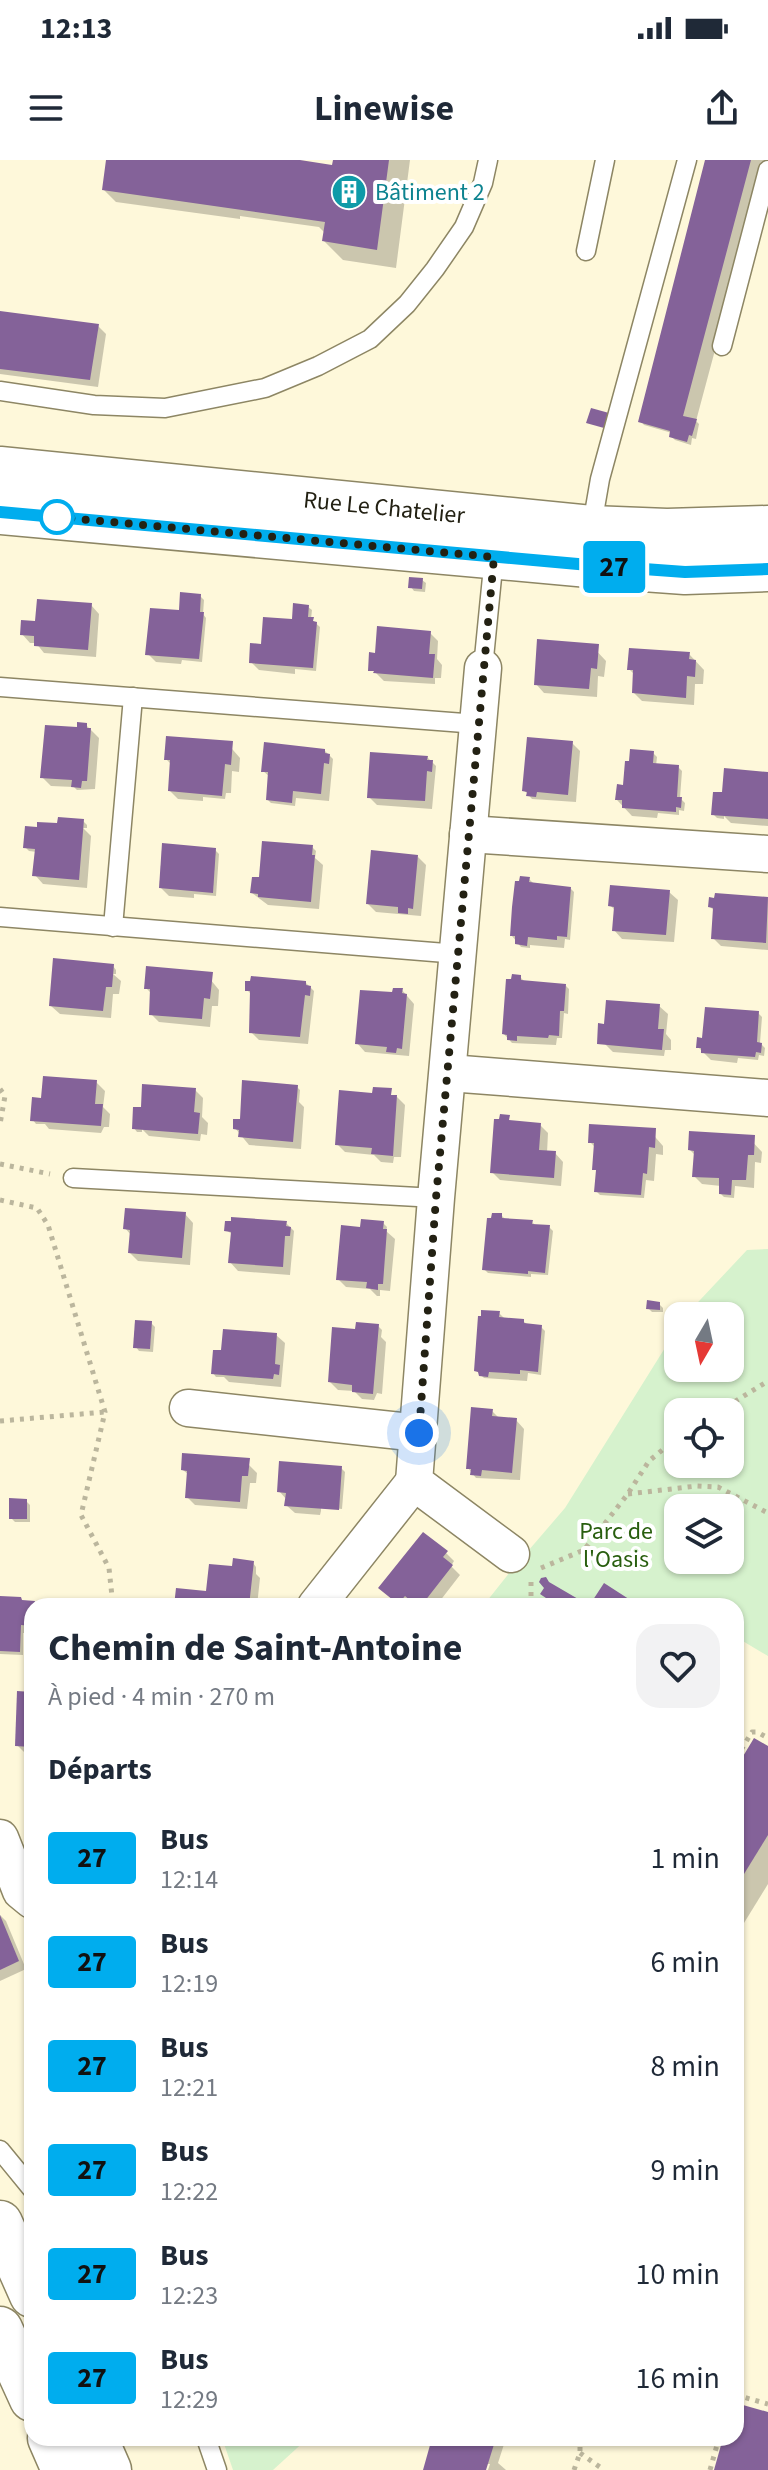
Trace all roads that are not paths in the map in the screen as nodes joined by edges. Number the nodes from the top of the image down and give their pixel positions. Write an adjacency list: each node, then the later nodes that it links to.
1 (488, 160): 7 (lane)
2 (605, 160): 5 (lane)
3 (687, 160): 12 (lane)
4 (768, 170): 6 (lane)
5 (586, 251)
6 (722, 346)
7 (0, 391)
8 (0, 469): 11 (main road, Rue Le Chatelier)
9 (0, 512): 11 (main road, Rue Le Chatelier)
10 (768, 528): 12 (main road, Rue Le Chatelier)
11 (497, 538): 12 (main road, Rue Le Chatelier); 14 (lane)
12 (590, 547): 13 (main road, Rue Le Chatelier)
13 (768, 569)
14 (483, 668): 17 (street)
15 (0, 687): 16 (lane)
16 (133, 697): 17 (lane); 21 (lane)
17 (477, 724): 18 (street)
18 (468, 834): 19 (street); 22 (street)
19 (768, 854)
20 (0, 917): 21 (lane)
21 (113, 927): 22 (lane)
22 (458, 954): 23 (street)
23 (449, 1073): 24 (street); 26 (street)
24 (768, 1098)
25 (73, 1178): 26 (lane)
26 (436, 1198): 28 (street)
27 (188, 1408): 28 (street)
28 (419, 1433): 29 (street)
29 (414, 1482): 30 (street); 31 (street)
30 (511, 1554)
31 (322, 1598)
32 (0, 1838): 33 (street)
33 (24, 1893)
34 (0, 2150): 35 (lane)
35 (24, 2179)
36 (0, 2223): 37 (main road)
37 (24, 2277)
38 (0, 2329): 39 (main road)
39 (24, 2382)
40 (54, 2446): 43 (main road)
41 (98, 2446): 44 (main road)
42 (209, 2446): 45 (lane)
43 (64, 2470)
44 (109, 2470)
45 (217, 2470)

